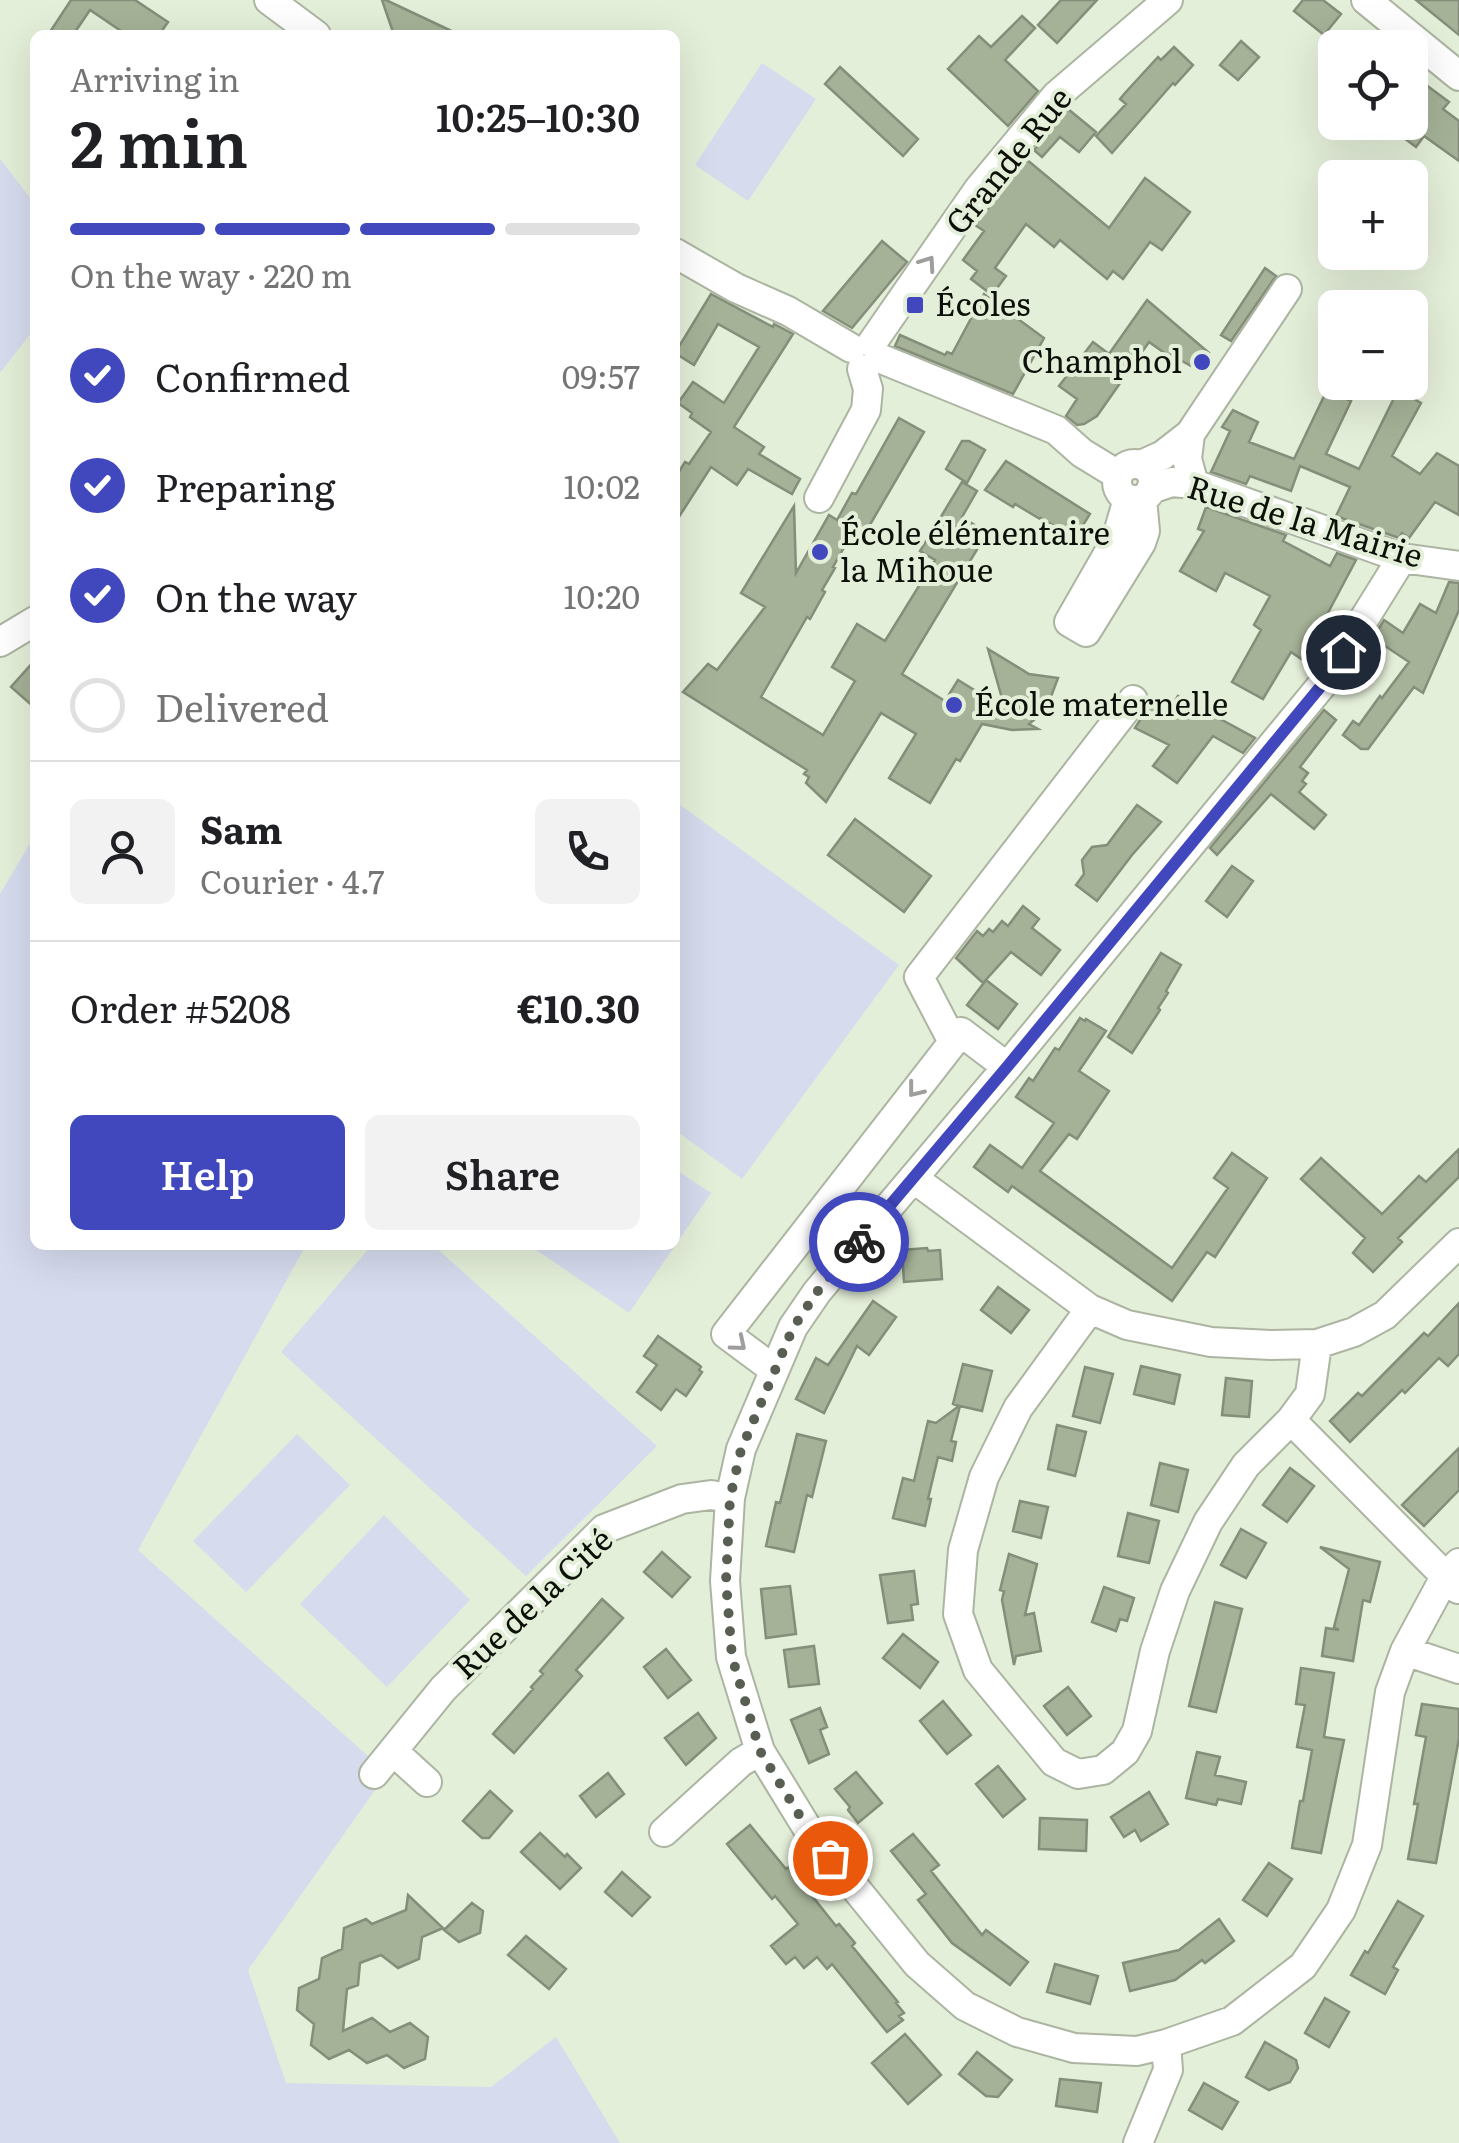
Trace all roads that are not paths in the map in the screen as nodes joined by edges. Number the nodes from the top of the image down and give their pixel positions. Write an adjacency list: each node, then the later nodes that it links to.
1 (269, 0): 4 (street)
2 (1168, 0): 8 (street, Grande Rue, one-way to 2)
3 (1366, 0): 5 (street)
4 (309, 30)
5 (1459, 76)
6 (680, 256): 8 (street)
7 (1287, 289): 9 (street)
8 (866, 354): 11 (street); 12 (street)
9 (1190, 434): 10 (street); 11 (street)
10 (1194, 484): 11 (street, Rue de la Mairie); 13 (street, Rue de la Mairie)
11 (1136, 485)
12 (819, 498)
13 (1402, 558): 14 (street, Rue de la Mairie); 19 (street)
14 (1458, 563)
15 (30, 624): 16 (street)
16 (0, 642)
17 (1133, 700): 18 (street)
18 (953, 1042): 19 (street); 24 (street, one-way to 24)
19 (1007, 1067): 20 (street)
20 (914, 1178): 22 (street); 24 (street)
21 (1459, 1243): 23 (street)
22 (1090, 1309): 23 (street); 25 (street)
23 (1317, 1344): 25 (street)
24 (773, 1369): 26 (street)
25 (1290, 1420): 27 (street)
26 (730, 1498): 30 (street, Rue de la Cité); 31 (street)
27 (1455, 1576): 28 (street)
28 (1405, 1651): 29 (street); 35 (street)
29 (1459, 1668)
30 (393, 1751): 32 (street, Rue de la Cité); 33 (street)
31 (760, 1751): 34 (street); 35 (street)
32 (374, 1774)
33 (427, 1782)
34 (664, 1832)
35 (1166, 2044): 36 (street)
36 (1138, 2143)

